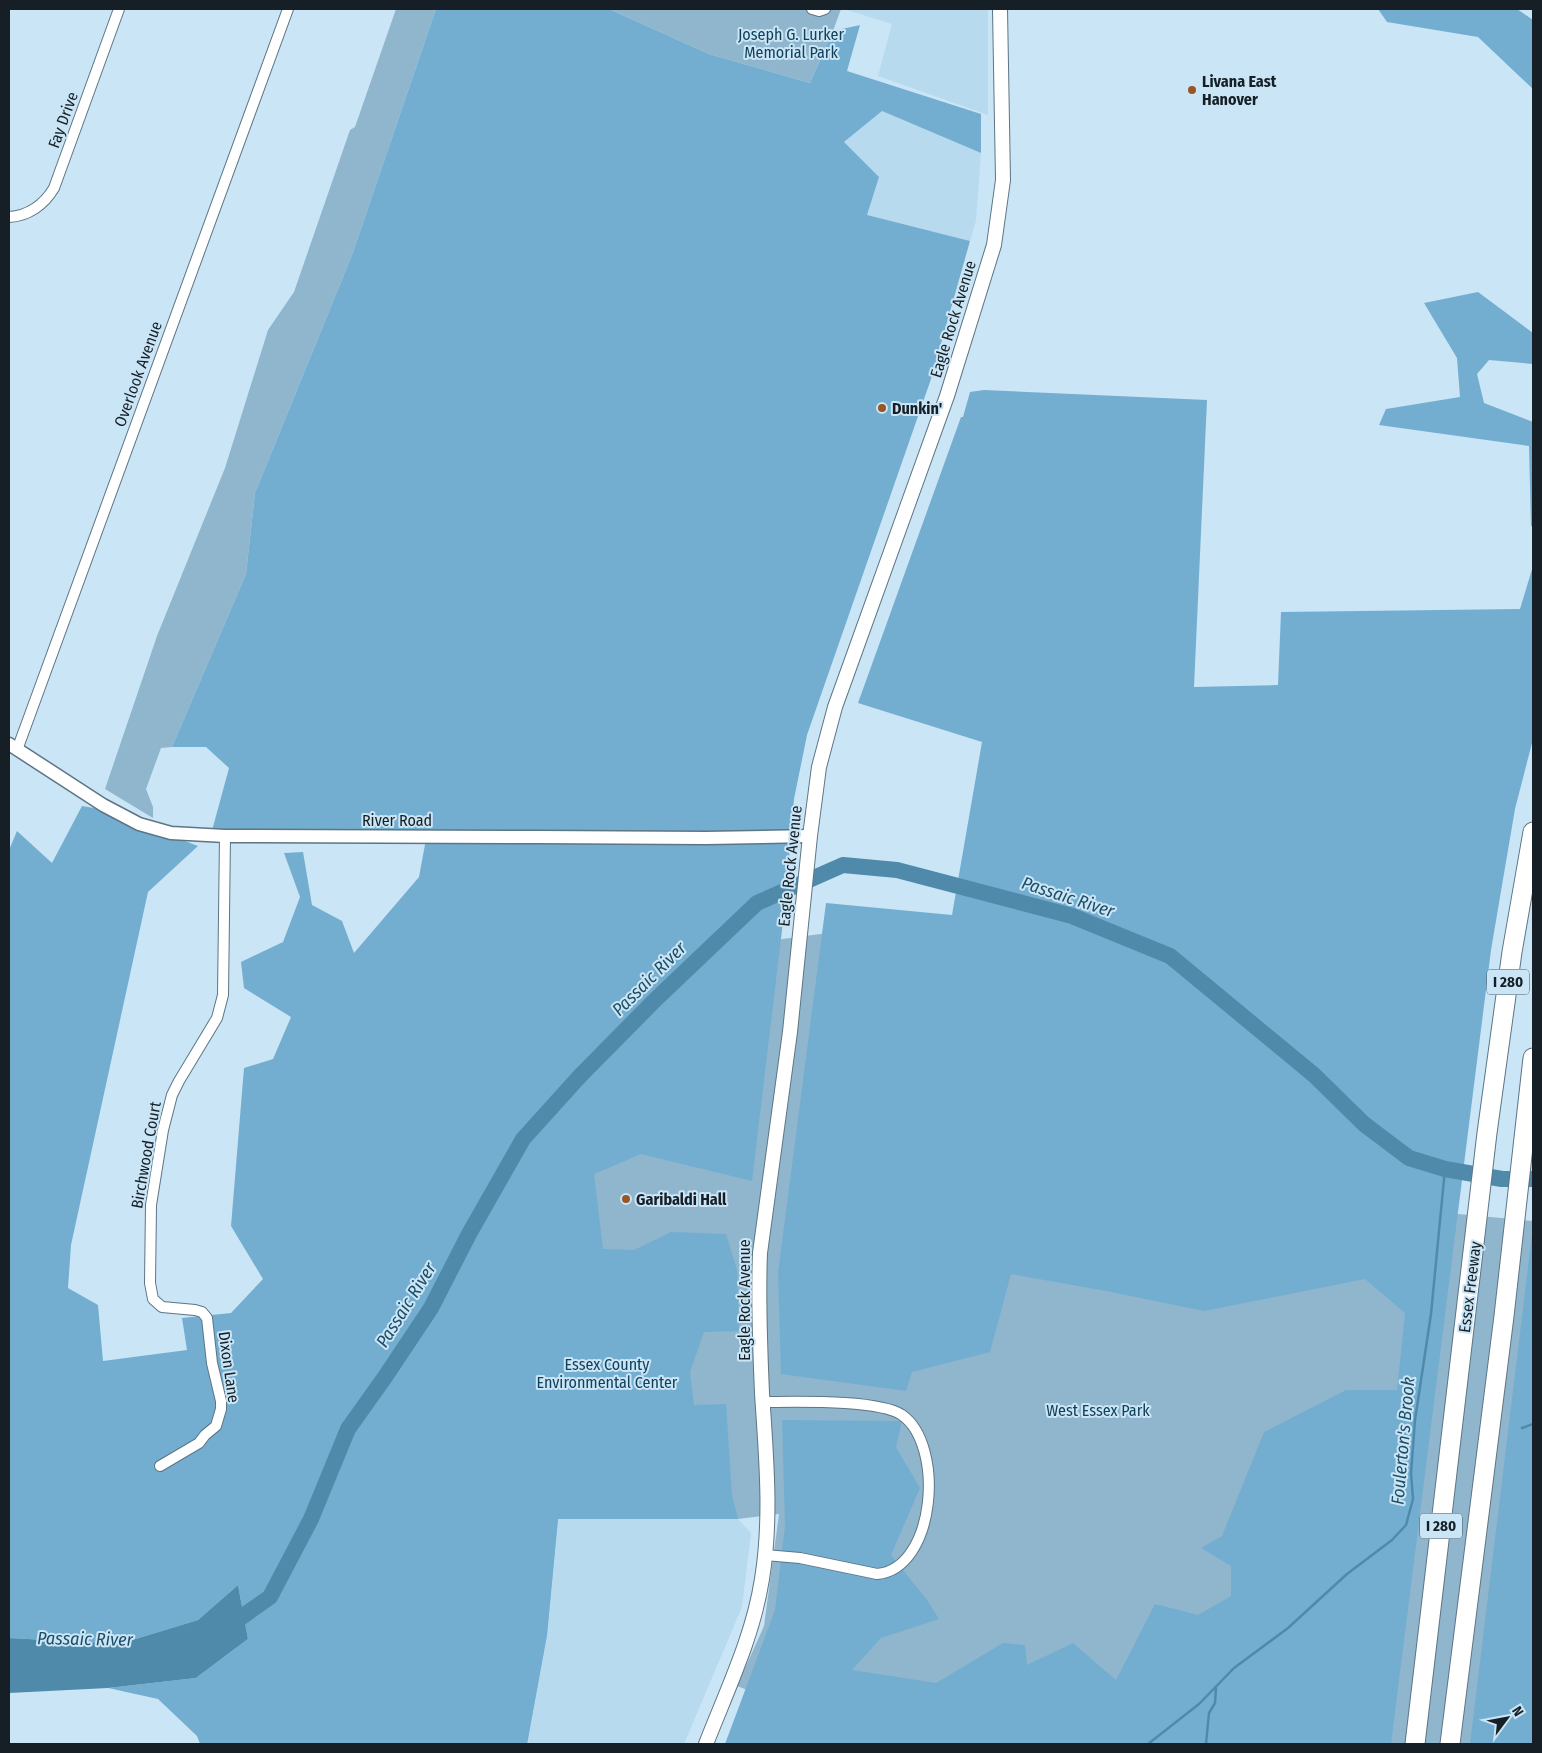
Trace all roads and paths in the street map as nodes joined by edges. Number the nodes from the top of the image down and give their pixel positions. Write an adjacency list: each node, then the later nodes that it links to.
1 (119, 9): 6 (street, Fay Drive)
2 (288, 9): 7 (street, Overlook Avenue)
3 (812, 9): 4 (street)
4 (825, 9)
5 (1000, 9): 8 (main road, Eagle Rock Avenue)
6 (9, 217)
7 (13, 747): 10 (street, River Road)
8 (810, 829): 10 (street, River Road); 13 (main road, Eagle Rock Avenue)
9 (1533, 832): 17 (highway, Essex Freeway / I 280)
10 (225, 836): 12 (street, Birchwood Court)
11 (1533, 1058): 18 (highway, I 280)
12 (150, 1283): 14 (street, Dixon Lane)
13 (763, 1402): 15 (main road, Eagle Rock Avenue); 15 (street)
14 (160, 1466)
15 (765, 1555): 16 (main road, Eagle Rock Avenue)
16 (706, 1744)
17 (1415, 1744)
18 (1450, 1744)

